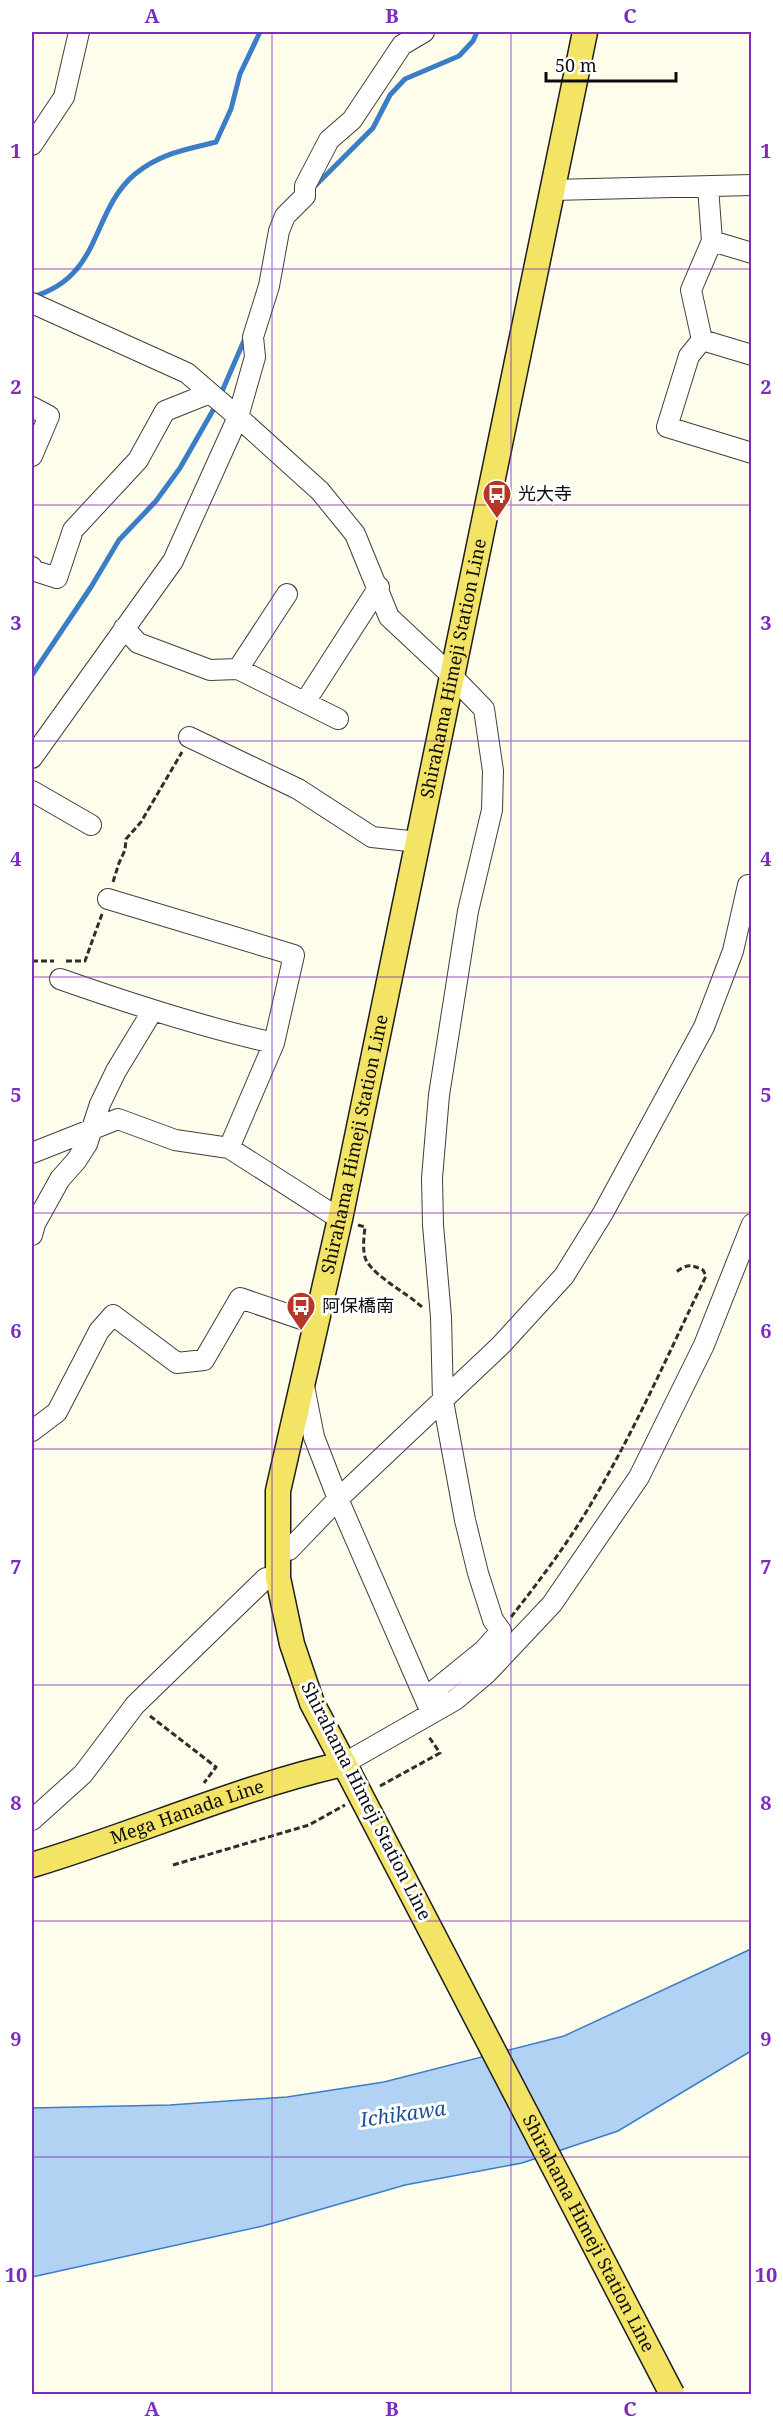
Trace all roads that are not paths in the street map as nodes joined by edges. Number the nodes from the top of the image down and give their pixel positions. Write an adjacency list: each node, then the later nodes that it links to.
1 (79, 32): 4 (street)
2 (424, 32): 15 (street)
3 (585, 32): 7 (main road, Shirahama Himeji Station Line)
4 (32, 145)
5 (752, 185): 6 (street)
6 (708, 187): 7 (street); 8 (street)
7 (553, 190): 23 (main road, Shirahama Himeji Station Line)
8 (712, 241): 9 (street); 11 (street)
9 (752, 253)
10 (33, 306): 13 (street)
11 (702, 340): 12 (street); 16 (street)
12 (752, 355)
13 (210, 393): 15 (street); 18 (street)
14 (32, 407): 17 (street)
15 (238, 417): 19 (street); 21 (street)
16 (752, 453)
17 (32, 456)
18 (32, 567)
19 (379, 587): 23 (street); 24 (street)
20 (287, 594): 22 (street)
21 (124, 628): 22 (street); 27 (street)
22 (238, 669): 24 (street)
23 (452, 676): 30 (main road, Shirahama Himeji Station Line); 44 (street)
24 (305, 702): 25 (street)
25 (338, 719)
26 (189, 737): 30 (street)
27 (32, 758)
28 (32, 792): 29 (street)
29 (91, 825)
30 (418, 842): 39 (main road, Shirahama Himeji Station Line)
31 (752, 886): 44 (street)
32 (108, 899): 35 (street)
33 (60, 979): 34 (street)
34 (153, 1010): 35 (street); 36 (street)
35 (274, 1043): 37 (street)
36 (92, 1128): 37 (street); 38 (street); 41 (street)
37 (229, 1148): 39 (street)
38 (32, 1153)
39 (340, 1219): 42 (main road, Shirahama Himeji Station Line)
40 (752, 1224): 49 (street)
41 (32, 1235)
42 (316, 1324): 43 (main road, Shirahama Himeji Station Line); 45 (street)
43 (303, 1381): 46 (street); 50 (main road, Shirahama Himeji Station Line)
44 (443, 1401): 46 (street); 49 (street)
45 (32, 1431)
46 (338, 1499): 47 (street); 49 (street)
47 (289, 1550)
48 (266, 1578): 51 (street)
49 (425, 1710): 50 (street)
50 (346, 1768): 52 (main road, Mega Hanada Line); 53 (main road, Shirahama Himeji Station Line, bridge)
51 (32, 1820)
52 (32, 1865)
53 (672, 2394)

